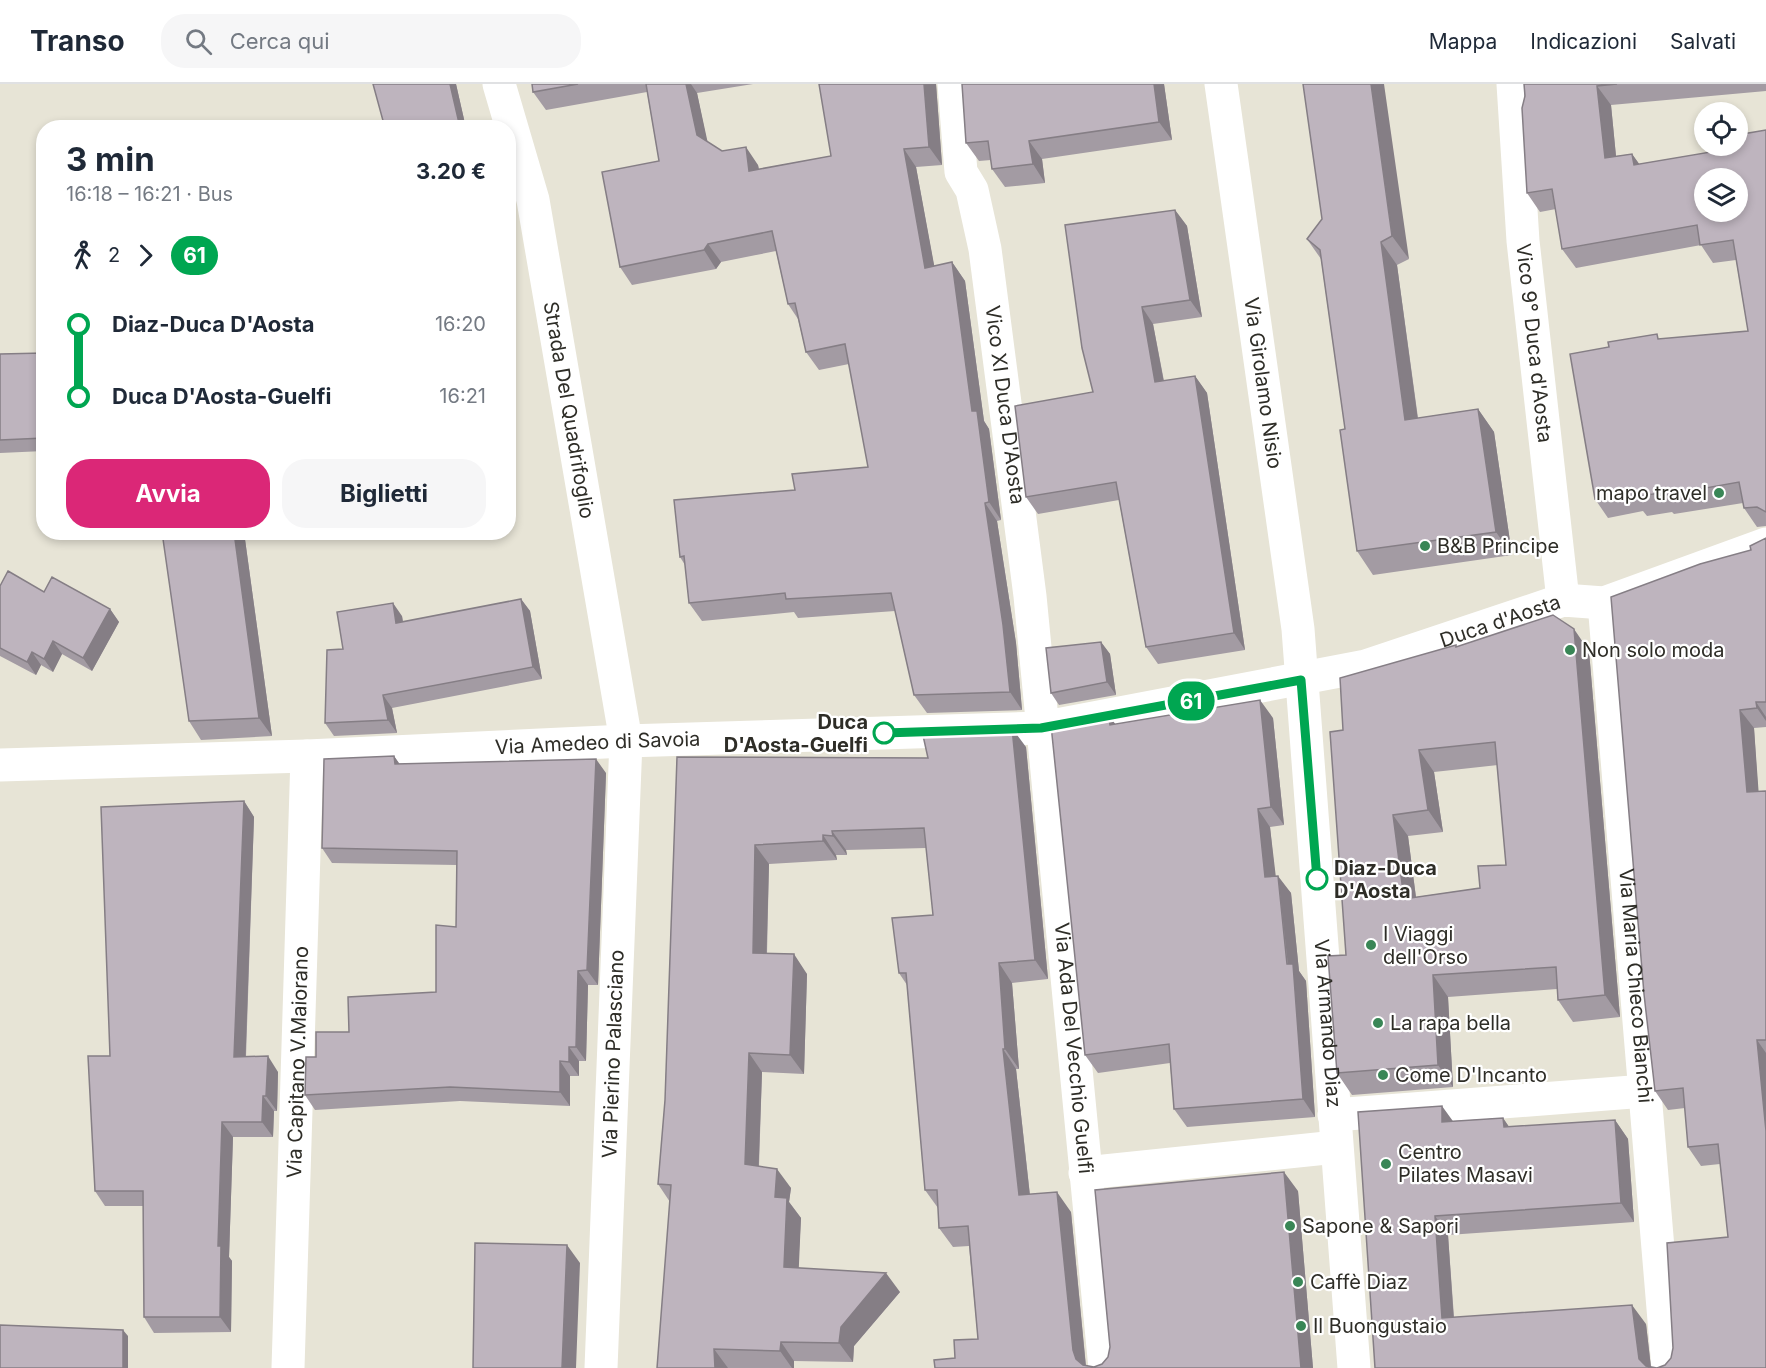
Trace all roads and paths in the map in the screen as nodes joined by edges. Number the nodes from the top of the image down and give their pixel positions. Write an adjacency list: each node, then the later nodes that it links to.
1 (499, 84): 5 (street, Strada Del Quadrifoglio)
2 (954, 84): 11 (street, Vico XI Duca D'Aosta)
3 (1221, 84): 10 (street, Via Girolamo Nisio)
4 (1513, 84): 8 (street, Vico 9° Duca d'Aosta)
5 (510, 120)
6 (516, 142): 12 (street, Strada Del Quadrifoglio)
7 (1766, 544): 9 (street, Duca d'Aosta)
8 (1563, 600): 9 (street, Duca d'Aosta); 10 (street, Duca d'Aosta)
9 (1604, 603): 15 (street, Via Maria Chieco Bianchi)
10 (1301, 680): 11 (street, Via Amedeo di Savoia); 16 (street, Via Armando Diaz)
11 (1041, 728): 12 (street, Via Amedeo di Savoia); 17 (street, Via Ada Del Vecchio Guelfi)
12 (626, 741): 13 (street, Via Amedeo di Savoia); 19 (street, Via Pierino Palasciano)
13 (307, 756): 14 (street, Via Amedeo di Savoia); 18 (street, Via Capitano V.Maiorano)
14 (0, 765)
15 (1645, 1091): 16 (street); 22 (street, Via Maria Chieco Bianchi)
16 (1335, 1131): 17 (street); 21 (street, Via Armando Diaz)
17 (1085, 1173): 20 (street, Via Ada Del Vecchio Guelfi)
18 (288, 1368)
19 (601, 1368)
20 (1105, 1368)
21 (1354, 1368)
22 (1668, 1368)

